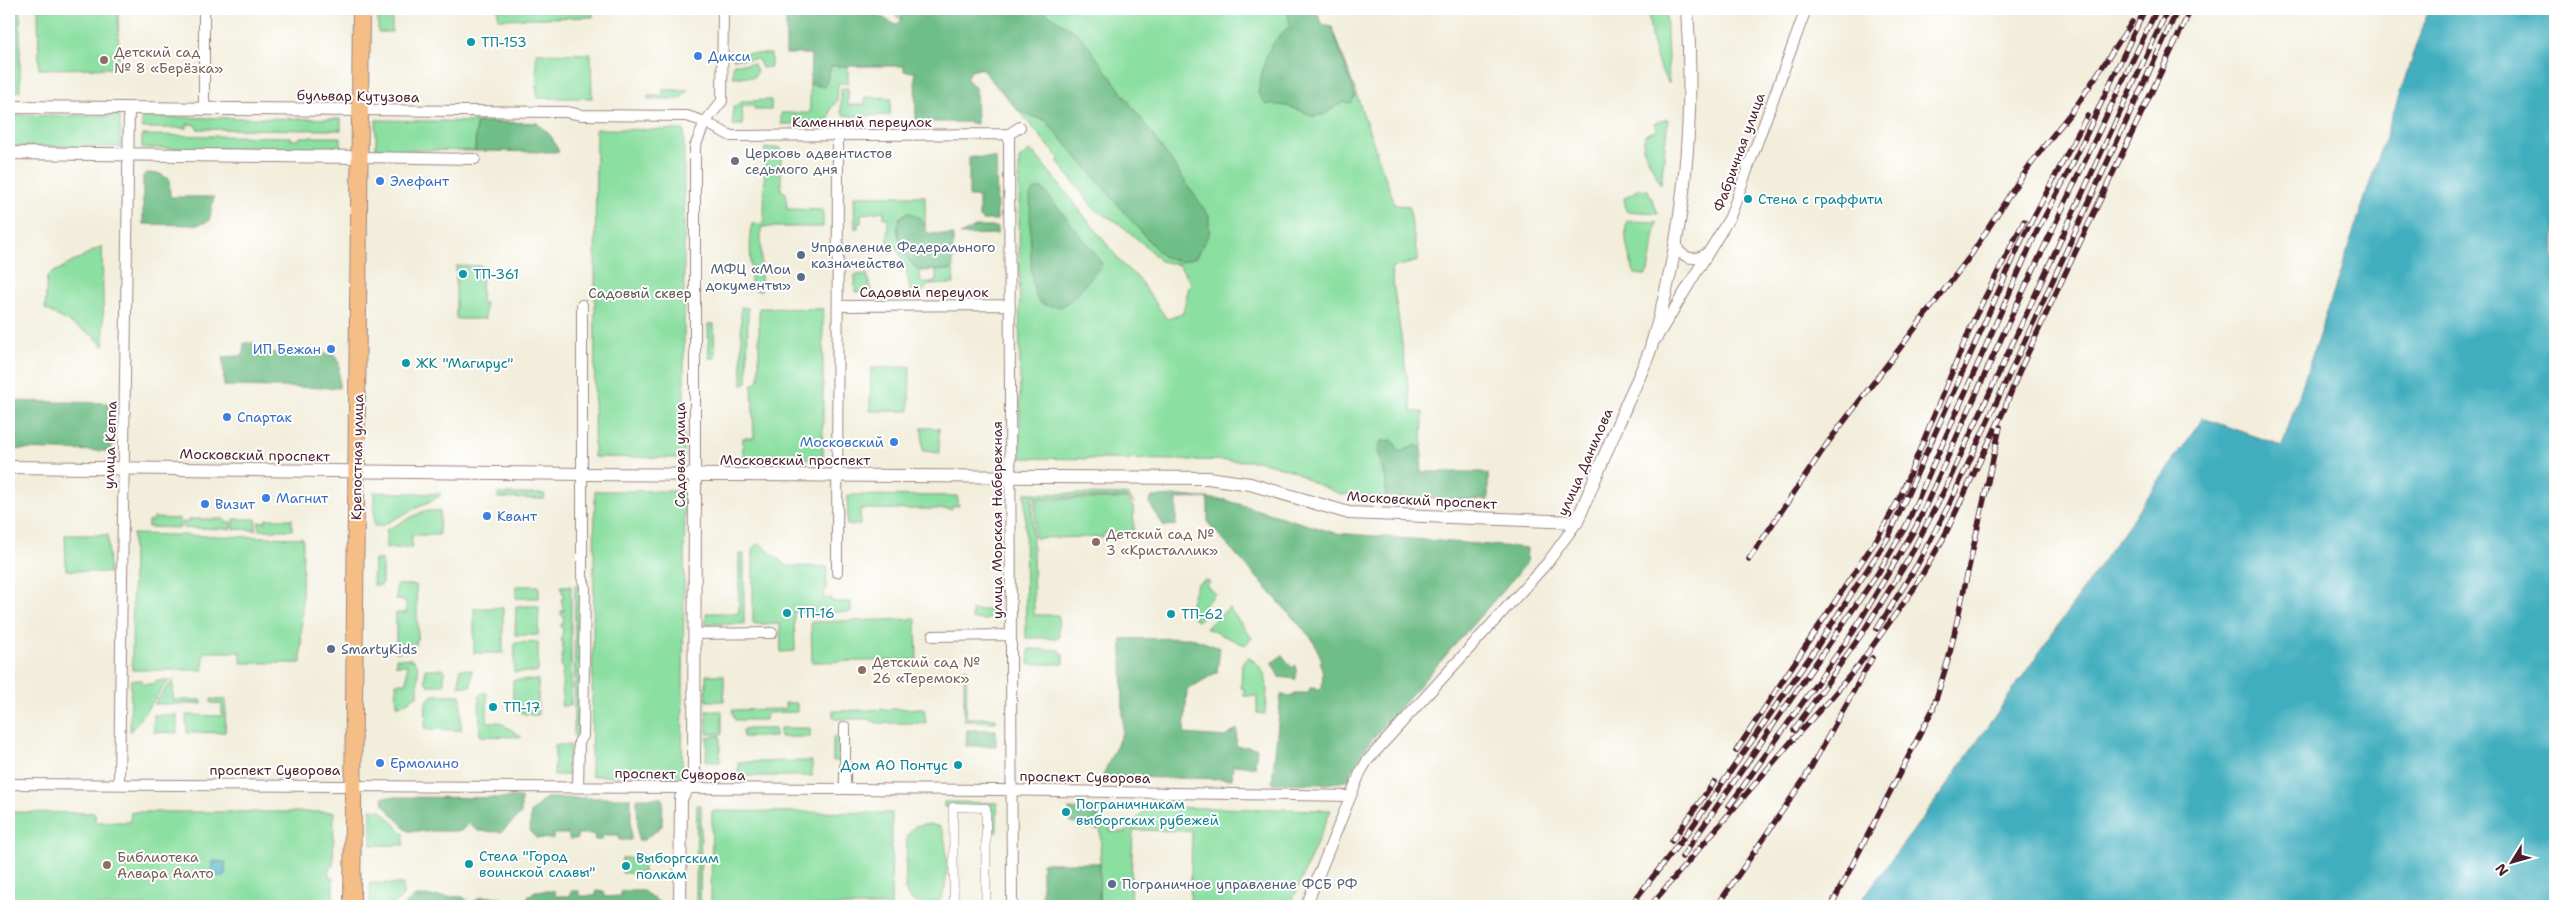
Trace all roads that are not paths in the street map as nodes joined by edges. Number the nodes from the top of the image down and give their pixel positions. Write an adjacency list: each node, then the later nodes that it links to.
1 (204, 9): 8 (street)
2 (361, 9): 9 (main road, Крепостная улица)
3 (723, 9): 10 (street, Садовая улица)
4 (1686, 9): 18 (street, улица Данилова)
5 (1806, 9): 19 (street, Фабричная улица)
6 (9, 107): 7 (street, бульвар Кутузова)
7 (129, 109): 8 (street, бульвар Кутузова); 15 (street, улица Кеппа)
8 (204, 110): 9 (street, бульвар Кутузова)
9 (361, 110): 10 (street, бульвар Кутузова); 16 (main road, Крепостная улица)
10 (706, 122): 13 (street, Каменный переулок); 28 (street, Садовая улица)
11 (1020, 127): 12 (street)
12 (1009, 134): 13 (street, Каменный переулок); 21 (street, улица Морская Набережная)
13 (838, 136): 22 (street)
14 (9, 153): 15 (street)
15 (129, 155): 16 (street); 25 (street, улица Кеппа)
16 (361, 157): 17 (street); 26 (main road, Крепостная улица)
17 (475, 159)
18 (1676, 237): 19 (street); 23 (street, улица Данилова)
19 (1708, 251): 23 (street, Фабричная улица)
20 (582, 305): 27 (street)
21 (1010, 305): 22 (street, Садовый переулок); 30 (street, улица Морская Набережная)
22 (838, 306): 29 (street)
23 (1651, 349): 31 (street, улица Данилова)
24 (9, 467): 25 (street, Московский проспект)
25 (123, 468): 26 (street, Московский проспект); 38 (street, улица Кеппа)
26 (357, 471): 27 (street, Московский проспект); 40 (main road, Крепостная улица)
27 (582, 474): 28 (street, Московский проспект); 41 (street)
28 (695, 475): 29 (street, Московский проспект); 34 (street, Садовая улица)
29 (837, 475): 30 (street, Московский проспект); 32 (street)
30 (1010, 476): 31 (street, Московский проспект); 35 (street, улица Морская Набережная)
31 (1577, 522): 45 (street, улица Данилова)
32 (836, 572)
33 (772, 633): 34 (street)
34 (694, 634): 43 (street, Садовая улица)
35 (1010, 635): 36 (street); 44 (street, улица Морская Набережная)
36 (933, 636)
37 (845, 727): 42 (street)
38 (119, 783): 39 (street, проспект Суворова); 40 (street, проспект Суворова)
39 (9, 784)
40 (354, 784): 41 (street, проспект Суворова); 46 (main road, Крепостная улица)
41 (578, 786): 43 (street, проспект Суворова)
42 (845, 788): 43 (street, проспект Суворова); 44 (street, проспект Суворова)
43 (688, 789): 47 (street, Садовая улица)
44 (1012, 790): 45 (street, проспект Суворова); 50 (street, улица Морская Набережная)
45 (1351, 796): 51 (street, улица Данилова)
46 (352, 906)
47 (680, 906)
48 (954, 906): 49 (street)
49 (986, 906)
50 (1012, 906)
51 (1306, 906)

